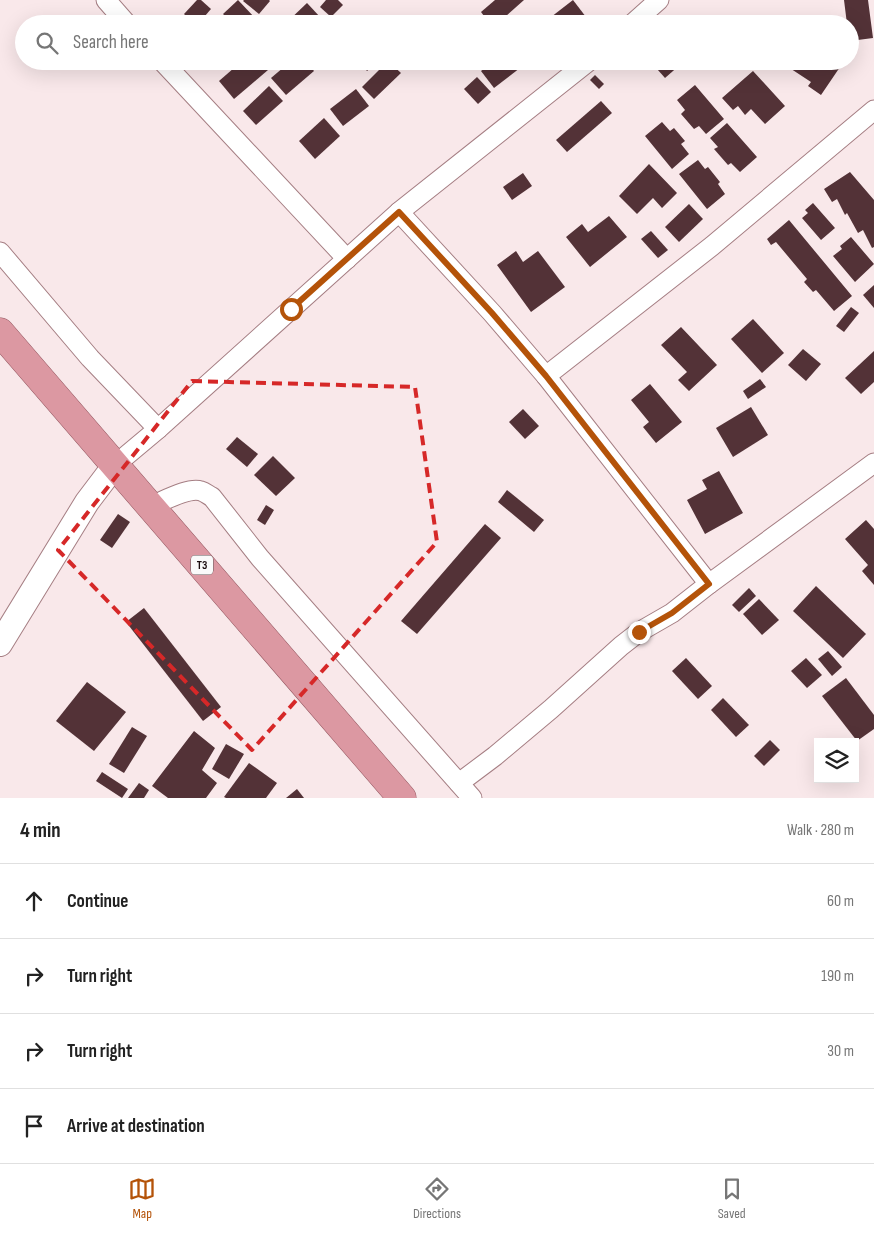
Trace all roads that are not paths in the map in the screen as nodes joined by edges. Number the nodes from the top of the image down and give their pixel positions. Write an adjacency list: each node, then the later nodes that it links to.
1 (106, 0): 3 (street)
2 (652, 2): 4 (street)
3 (119, 15)
4 (640, 15)
5 (170, 70): 10 (street)
6 (578, 70): 8 (street)
7 (874, 110): 12 (street)
8 (399, 212): 10 (street); 12 (street)
9 (0, 252): 13 (street)
10 (347, 259): 13 (street)
11 (0, 332): 15 (highway, T3)
12 (546, 376): 17 (street)
13 (158, 429): 15 (street)
14 (874, 463): 17 (street)
15 (115, 465): 16 (highway, T3); 18 (street)
16 (151, 506): 19 (street); 20 (highway, T3)
17 (709, 584): 19 (street)
18 (0, 644)
19 (459, 783): 21 (street)
20 (402, 798)
21 (472, 798)

